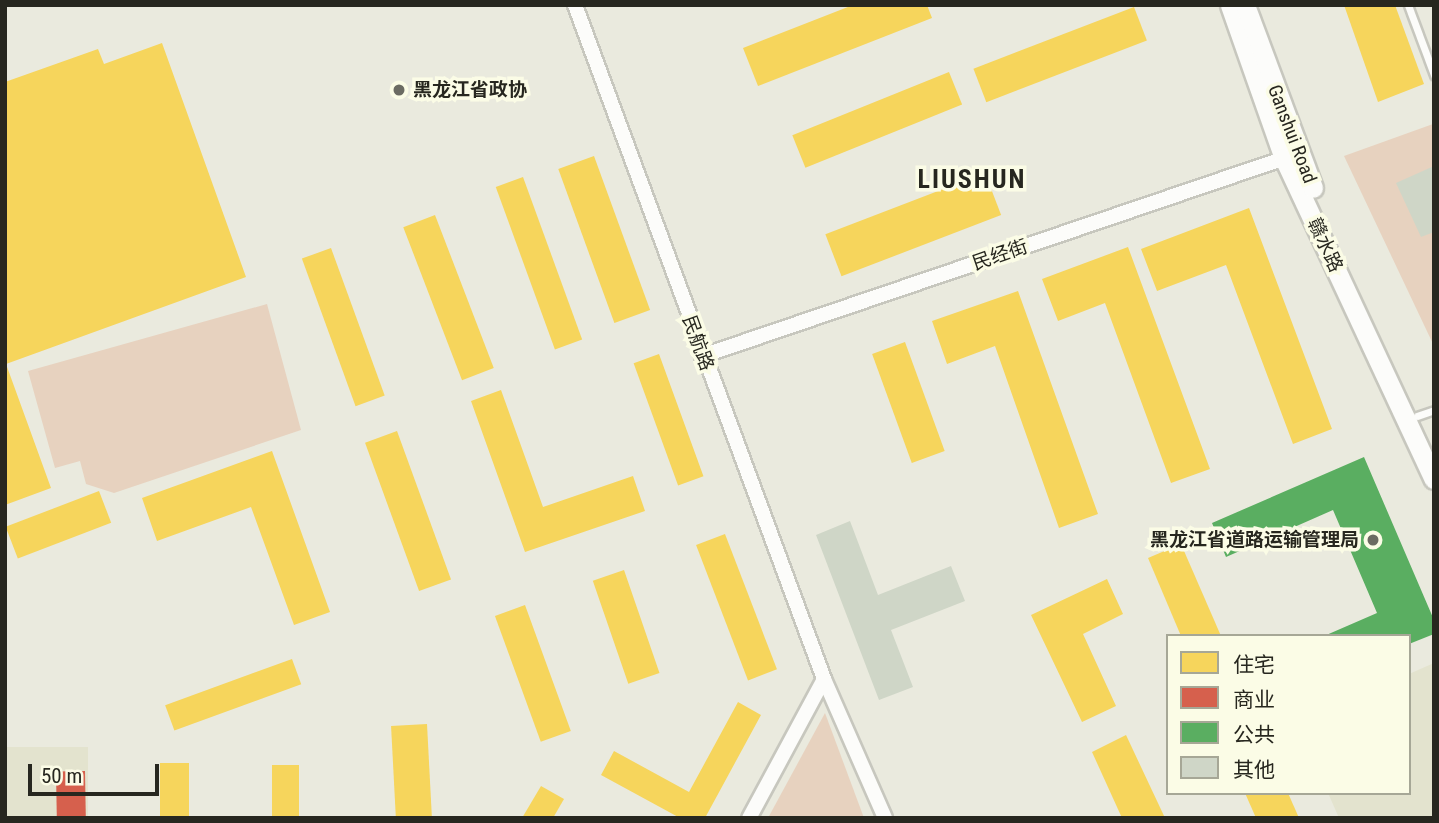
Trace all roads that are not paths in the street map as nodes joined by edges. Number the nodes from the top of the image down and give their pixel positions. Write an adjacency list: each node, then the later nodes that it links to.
1 (575, 5): 7 (street, 民航路)
2 (1230, 5): 6 (main road, 赣水路)
3 (1245, 5): 6 (main road, Ganshui Road)
4 (1408, 5): 5 (lane)
5 (1434, 75)
6 (1291, 156): 7 (street, 民经街); 8 (main road, Ganshui Road); 10 (main road, 赣水路)
7 (702, 356): 11 (street, 民航路)
8 (1426, 413): 9 (main road, Ganshui Road)
9 (1434, 452)
10 (1434, 480)
11 (824, 679): 12 (street); 13 (street, 民航路)
12 (749, 818)
13 (885, 818)

